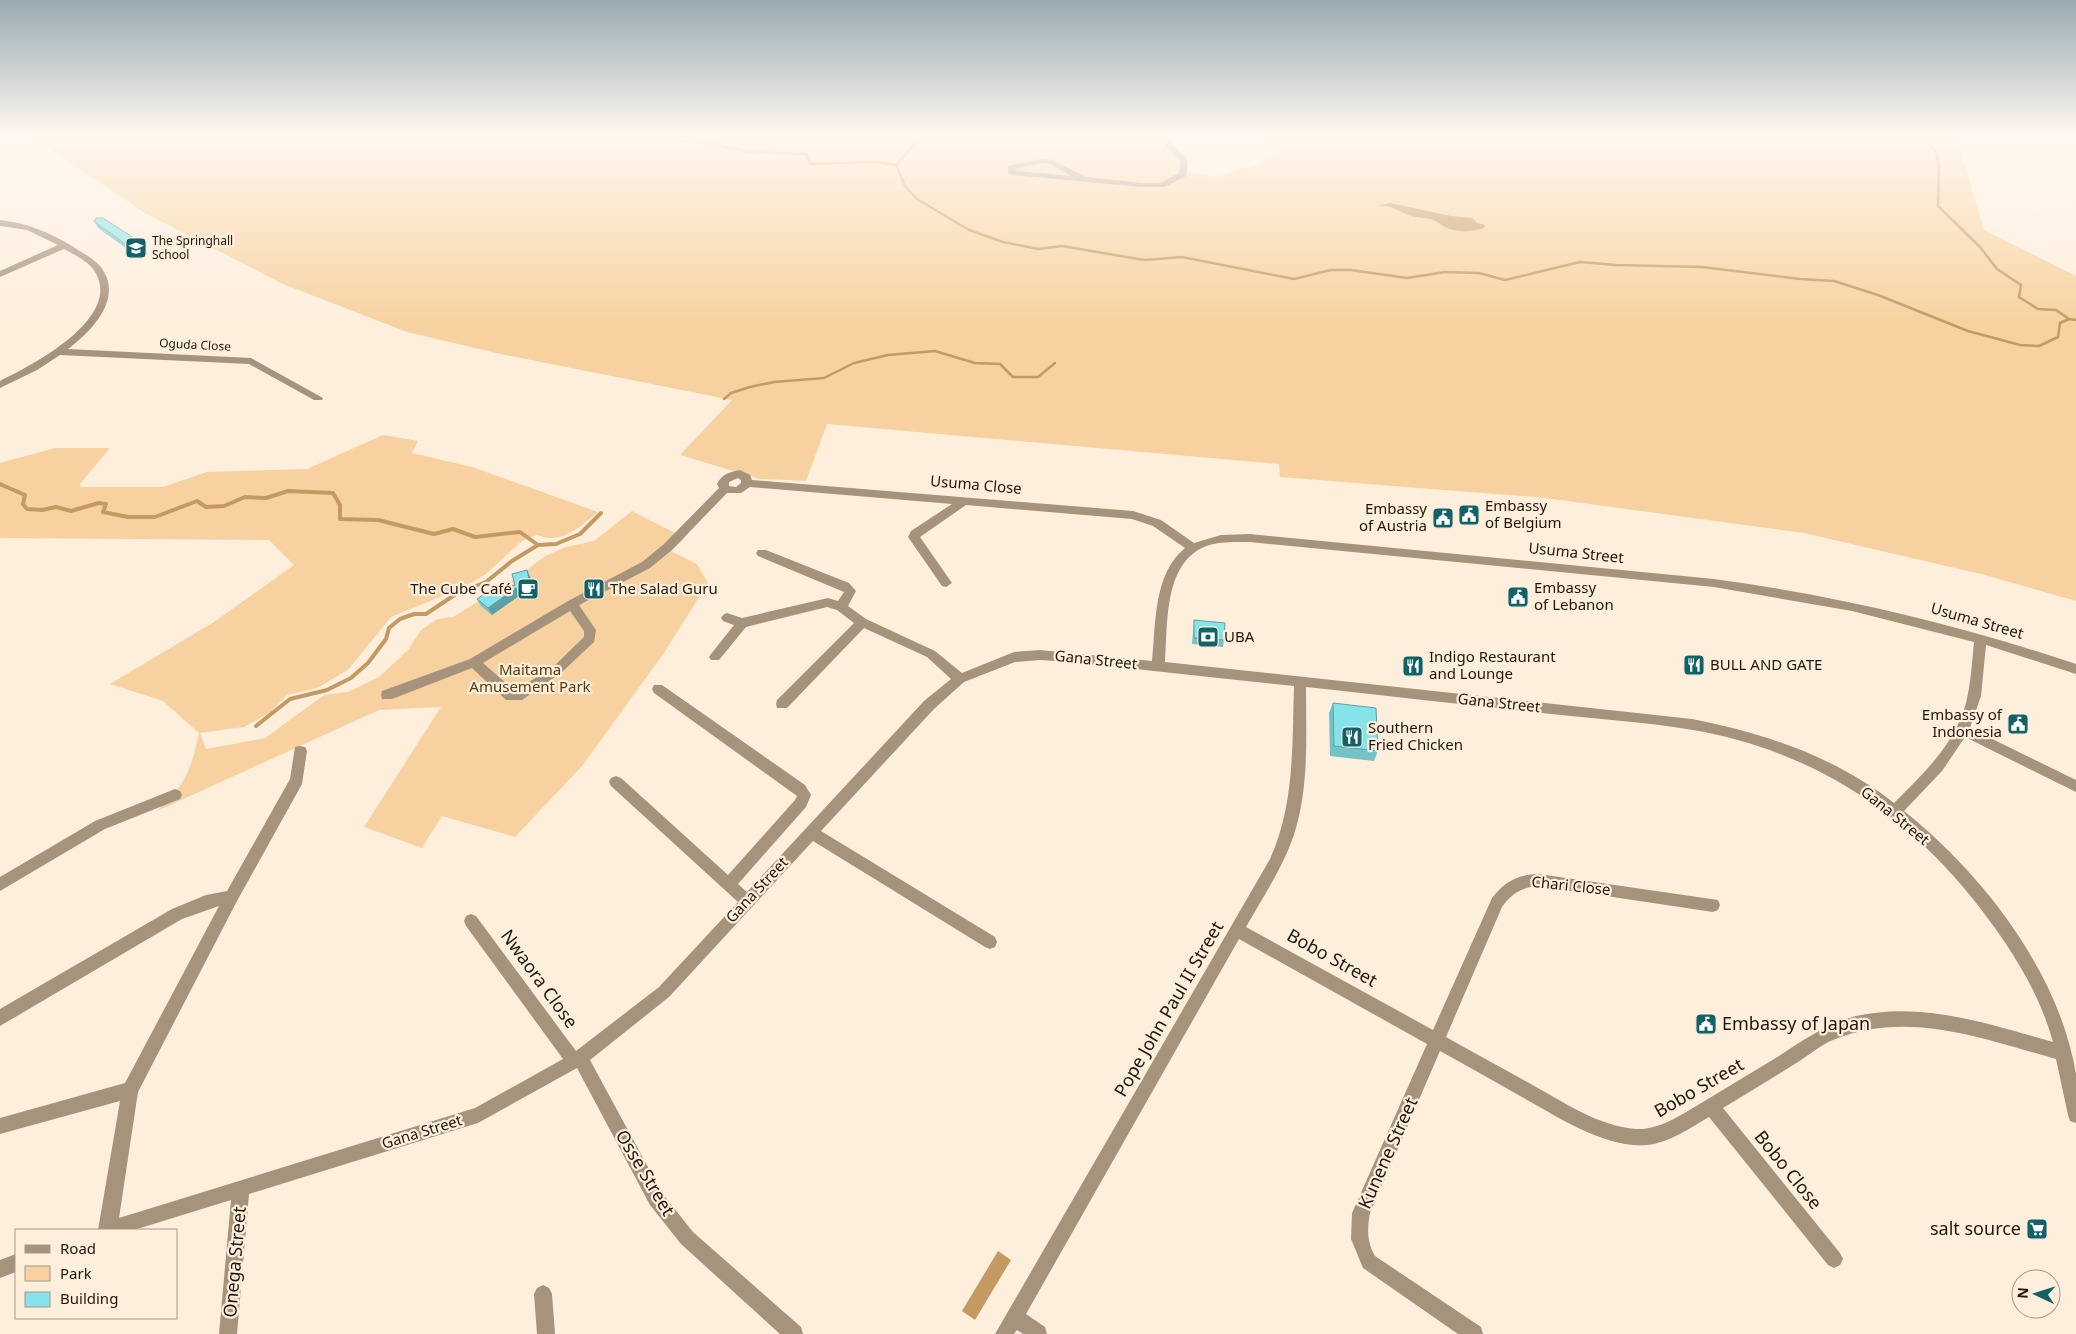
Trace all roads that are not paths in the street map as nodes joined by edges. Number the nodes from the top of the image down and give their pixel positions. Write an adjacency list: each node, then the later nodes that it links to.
1 (0, 223): 2 (street)
2 (65, 246): 3 (street); 4 (street)
3 (0, 274)
4 (60, 352): 5 (street); 6 (street, Oguda Close)
5 (0, 385)
6 (318, 398)
7 (747, 483): 8 (street, Usuma Close); 8 (street, Usuma Close); 9 (street, Usuma Close)
8 (725, 489): 13 (street, Usuma Close)
9 (966, 500): 10 (street, Usuma Close); 12 (street)
10 (1193, 548): 18 (street, Usuma Street); 21 (street, Usuma Street)
11 (762, 553): 14 (street)
12 (946, 583)
13 (572, 604): 20 (street, Usuma Close); 20 (street)
14 (840, 608): 16 (street); 17 (street)
15 (727, 618): 17 (street)
16 (862, 622): 23 (street); 27 (street)
17 (742, 624): 19 (street)
18 (1982, 638): 22 (street, Usuma Street); 28 (street)
19 (715, 657)
20 (474, 662): 26 (street, Usuma Close)
21 (1158, 666): 23 (street, Gana Street); 24 (street, Gana Street)
22 (2076, 669)
23 (960, 679): 34 (street, Gana Street)
24 (1300, 682): 33 (street, Gana Street); 41 (street, Pope John Paul II Street)
25 (658, 689): 36 (street)
26 (387, 695)
27 (782, 704)
28 (1962, 730): 31 (street); 33 (street)
29 (300, 751): 37 (street)
30 (616, 782): 36 (street)
31 (2076, 786)
32 (175, 795): 35 (street)
33 (1894, 812): 45 (street, Gana Street)
34 (810, 832): 38 (street, Gana Street); 42 (street)
35 (0, 885)
36 (728, 885): 38 (street)
37 (232, 896): 43 (street); 47 (street)
38 (747, 901): 46 (street, Gana Street)
39 (1713, 905): 44 (street, Chari Close)
40 (471, 921): 46 (street, Nwaora Close)
41 (1238, 930): 44 (street, Bobo Street); 58 (street, Pope John Paul II Street)
42 (990, 942)
43 (0, 1018)
44 (1438, 1040): 48 (street, Bobo Street); 64 (street, Kunene Street)
45 (2063, 1053): 48 (street, Bobo Street); 49 (street, Gana Street)
46 (577, 1060): 51 (street, Gana Street); 61 (street, Osse Street)
47 (130, 1090): 50 (street); 52 (street)
48 (1711, 1106): 54 (street, Bobo Close)
49 (2076, 1115)
50 (0, 1126)
51 (241, 1190): 53 (street, Gana Street); 59 (street, Onega Street)
52 (107, 1229)
53 (110, 1229)
54 (1834, 1259)
55 (15, 1263): 56 (street)
56 (0, 1269)
57 (543, 1294): 60 (street)
58 (1015, 1317): 62 (street, Pope John Paul II Street); 63 (street)
59 (228, 1334)
60 (546, 1334)
61 (794, 1334)
62 (1004, 1334)
63 (1038, 1334)
64 (1474, 1334)

